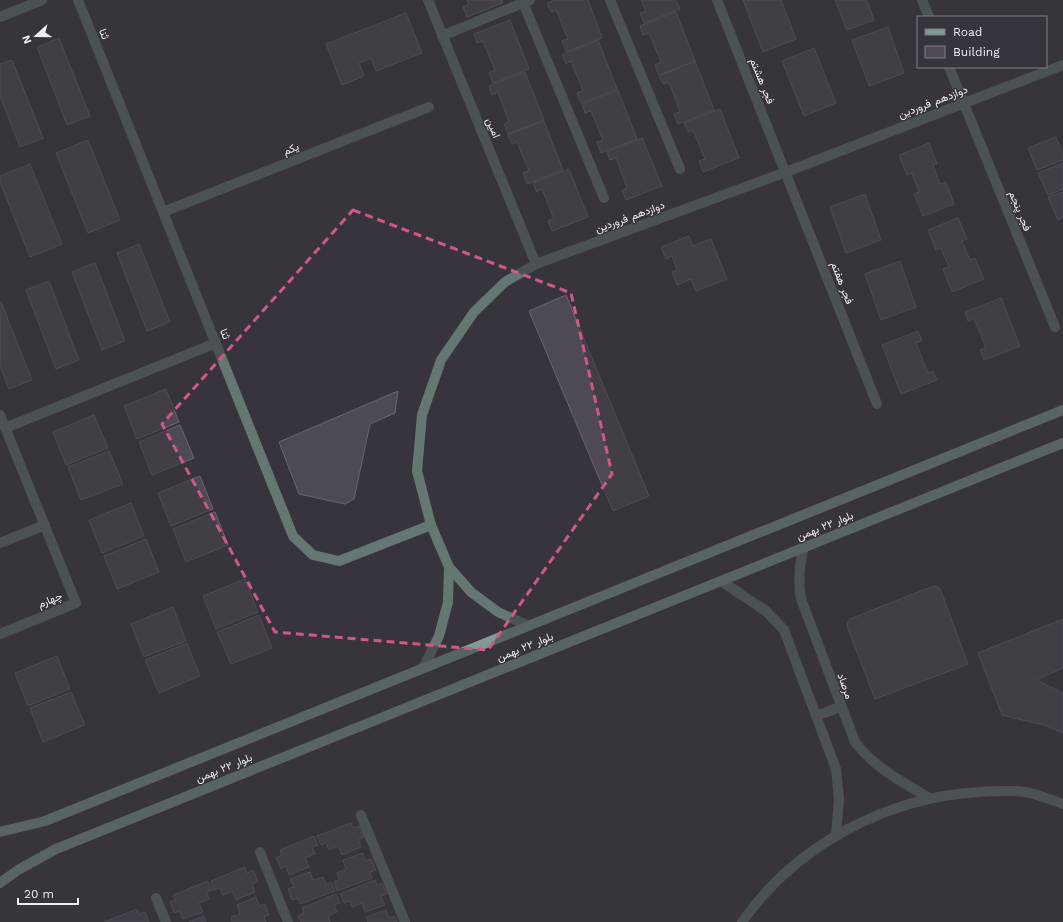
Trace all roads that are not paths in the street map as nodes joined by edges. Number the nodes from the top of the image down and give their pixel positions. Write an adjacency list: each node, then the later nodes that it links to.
1 (42, 0): 9 (street)
2 (78, 0): 18 (street, ثنا)
3 (428, 0): 10 (street, امین)
4 (610, 0): 15 (street)
5 (717, 0): 16 (street, فجر هشتم)
6 (922, 0): 8 (street)
7 (525, 1): 10 (street); 17 (street)
8 (929, 16)
9 (0, 17)
10 (442, 36): 19 (street, امین)
11 (1063, 65): 13 (street, دوازدهم فروردین)
12 (949, 68): 13 (street, فجر پنجم)
13 (964, 104): 16 (street, دوازدهم فروردین); 20 (street, فجر پنجم)
14 (429, 107): 18 (street, یکم)
15 (680, 169)
16 (786, 172): 19 (street, دوازدهم فروردین); 22 (street, فجر هفتم)
17 (604, 198)
18 (163, 212): 21 (street, ثنا)
19 (536, 264): 28 (street, دوازدهم فروردین)
20 (1055, 327)
21 (216, 343): 25 (street); 28 (street, ثنا)
22 (877, 404)
23 (1063, 410): 33 (main road, بلوار ۲۲ بهمن)
24 (0, 415): 25 (street, چهارم)
25 (5, 428): 27 (street, چهارم)
26 (1063, 443): 30 (main road, بلوار ۲۲ بهمن)
27 (45, 525): 29 (street); 34 (street, چهارم)
28 (431, 525): 31 (street, دوازدهم فروردین)
29 (0, 543)
30 (804, 547): 32 (main road, بلوار ۲۲ بهمن); 36 (street, مرصاد)
31 (449, 567): 33 (street); 35 (street)
32 (721, 581): 37 (street); 44 (main road, بلوار ۲۲ بهمن)
33 (529, 626): 35 (main road, بلوار ۲۲ بهمن)
34 (0, 634)
35 (423, 668): 41 (main road, بلوار ۲۲ بهمن)
36 (840, 707): 37 (street); 38 (street, مرصاد)
37 (816, 716): 42 (street)
38 (929, 798): 39 (street); 42 (street)
39 (1063, 804)
40 (361, 815): 48 (street)
41 (0, 832)
42 (836, 835): 49 (street)
43 (260, 852): 47 (street)
44 (0, 883)
45 (156, 898): 46 (street)
46 (166, 922)
47 (288, 922)
48 (405, 922)
49 (742, 922)

